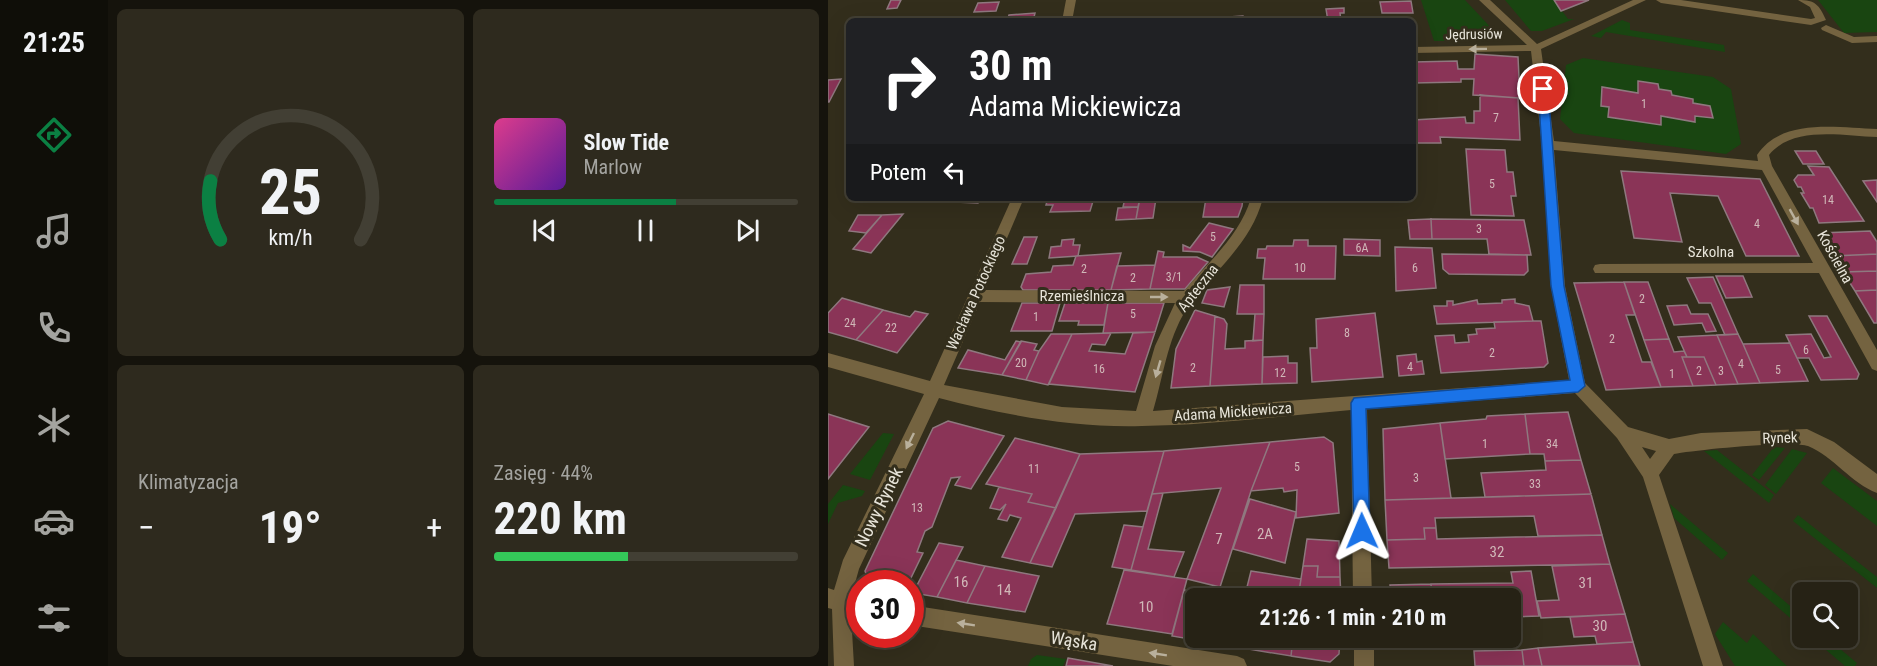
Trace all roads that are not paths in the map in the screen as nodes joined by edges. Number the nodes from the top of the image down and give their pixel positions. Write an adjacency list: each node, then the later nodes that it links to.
1 (1071, 0): 6 (street)
2 (1484, 0): 9 (street)
3 (1641, 0): 9 (street)
4 (1661, 0): 5 (street)
5 (1803, 0)
6 (1068, 18)
7 (1826, 28): 8 (street)
8 (1877, 39)
9 (1536, 48): 10 (street, Jędrusiów, one-way to 10); 12 (street)
10 (1416, 50)
11 (1877, 133): 13 (street)
12 (1548, 145): 13 (street); 22 (street)
13 (1766, 166): 17 (street, Kościelna, one-way to 17)
14 (1017, 201): 18 (street, Wacława Potockiego)
15 (1256, 201): 19 (street, Apteczna)
16 (1600, 268): 17 (street, Szkolna)
17 (1822, 268): 21 (street, Kościelna)
18 (975, 296): 19 (street, Rzemieślnicza, one-way to 19); 23 (street, Wacława Potockiego)
19 (1189, 297): 25 (street, Apteczna, one-way to 25)
20 (828, 360): 23 (street, Adama Mickiewicza)
21 (1877, 364)
22 (1578, 386): 24 (street, Adama Mickiewicza); 26 (street)
23 (934, 388): 25 (street, Adama Mickiewicza); 31 (street, Nowy Rynek, one-way to 31)
24 (1359, 403): 25 (street, Adama Mickiewicza); 30 (street)
25 (1142, 419)
26 (1623, 433): 27 (street, Rynek); 28 (street)
27 (1669, 447): 28 (street); 29 (street, Rynek)
28 (1650, 473): 37 (street)
29 (1877, 485)
30 (1363, 588)
31 (843, 602): 34 (street, Nowy Rynek)
32 (924, 617): 35 (street, Wąska, one-way to 32)
33 (1364, 648): 36 (street)
34 (844, 666)
35 (1237, 666)
36 (1364, 666)
37 (1713, 666)

